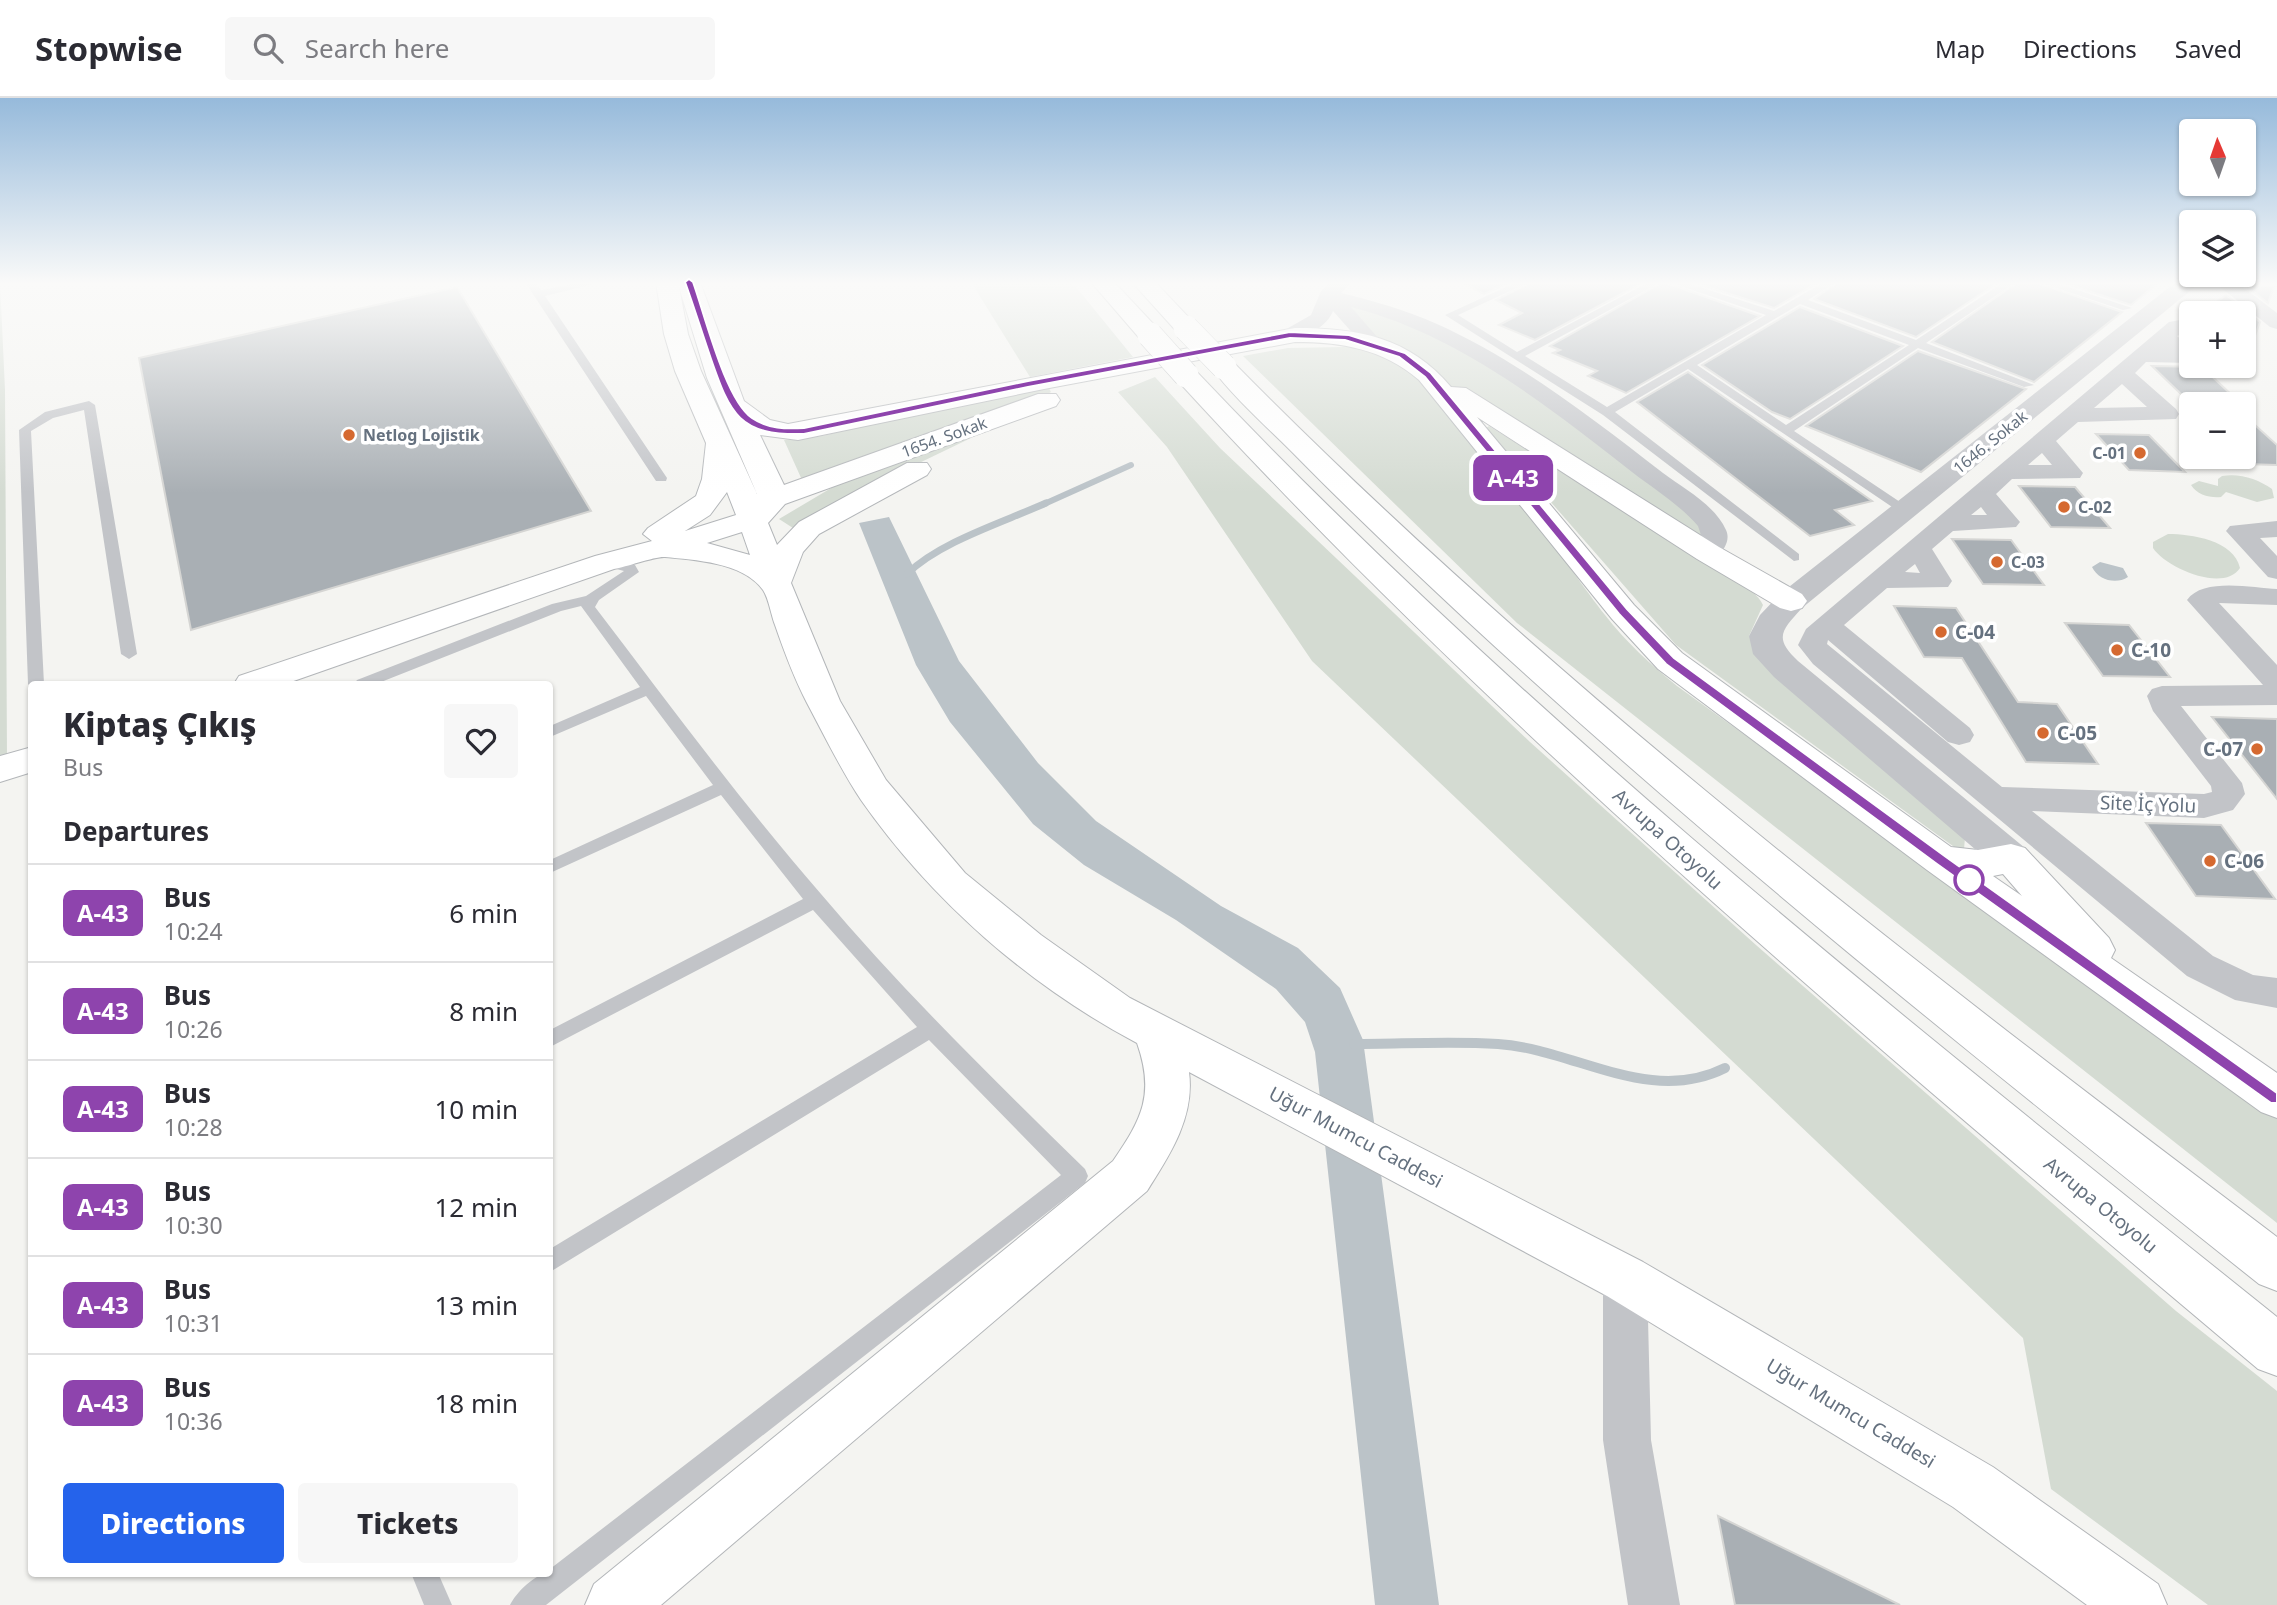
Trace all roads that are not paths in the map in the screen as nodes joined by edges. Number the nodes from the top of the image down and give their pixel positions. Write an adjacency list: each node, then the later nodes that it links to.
1 (577, 352): 30 (lane)
2 (681, 352): 28 (main road)
3 (713, 352): 23 (main road)
4 (1166, 352): 77 (main road, Avrupa Otoyolu, bridge)
5 (1196, 352): 17 (main road, 1654. Sokak)
6 (1210, 352): 75 (main road, bridge)
7 (1394, 352): 20 (main road, 1654. Sokak)
8 (1471, 352): 38 (street)
9 (1511, 352): 16 (lane)
10 (1524, 352): 16 (lane)
11 (1714, 352): 18 (lane)
12 (1904, 352): 26 (lane)
13 (1936, 352): 21 (lane)
14 (2102, 352): 33 (street, 1646. Sokak)
15 (2145, 352): 19 (street)
16 (1517, 356): 24 (lane)
17 (1138, 363): 22 (main road, 1654. Sokak); 23 (main road, 1654. Sokak)
18 (1691, 366): 24 (lane); 26 (lane)
19 (2123, 373): 25 (street); 25 (street)
20 (1428, 375): 38 (main road); 63 (main road, 1654. Sokak)
21 (2028, 385)
22 (1076, 390): 32 (main road, 1654. Sokak); 43 (main road)
23 (731, 403): 32 (main road)
24 (1607, 412): 39 (lane)
25 (2073, 415): 27 (street)
26 (1787, 430): 33 (lane)
27 (2043, 440): 29 (street); 29 (street)
28 (719, 444): 32 (main road); 37 (main road)
29 (2006, 472): 31 (street)
30 (661, 478)
31 (1982, 493): 34 (street); 34 (street)
32 (758, 508): 37 (main road, 1654. Sokak); 43 (main road, Uğur Mumcu Caddesi)
33 (1904, 511): 46 (street, 1646. Sokak)
34 (1947, 523): 36 (street)
35 (2277, 529): 41 (street)
36 (1917, 548): 42 (street); 42 (street)
37 (640, 551): 40 (main road); 43 (main road)
38 (1708, 553): 46 (main road)
39 (1794, 557)
40 (606, 562): 45 (lane); 50 (main road)
41 (2277, 571)
42 (1881, 580): 47 (street)
43 (775, 584): 71 (main road, Uğur Mumcu Caddesi)
44 (2277, 597): 52 (street)
45 (590, 600): 51 (lane); 53 (lane)
46 (1791, 601): 62 (street, 1646. Sokak)
47 (1828, 626): 56 (street); 60 (street)
48 (129, 653): 49 (lane)
49 (36, 681)
50 (260, 681)
51 (370, 681)
52 (2277, 683)
53 (649, 689): 55 (lane); 59 (lane)
54 (2277, 695): 60 (street, Site İç Yolu)
55 (553, 731)
56 (1959, 735)
57 (28, 760): 58 (main road)
58 (0, 769)
59 (723, 787): 64 (lane); 67 (lane)
60 (1993, 798): 61 (street)
61 (2049, 843): 62 (street); 65 (street)
62 (2011, 858): 63 (main road); 66 (main road)
63 (1941, 860): 69 (main road, 1654. Sokak)
64 (553, 866)
65 (2089, 875): 66 (street); 68 (street)
66 (2044, 893): 69 (main road)
67 (815, 901): 70 (lane); 72 (lane)
68 (2277, 993)
69 (2140, 1002): 73 (main road, 1654. Sokak)
70 (930, 1029): 74 (lane); 80 (lane)
71 (1154, 1031): 76 (main road, Uğur Mumcu Caddesi); 81 (main road)
72 (553, 1038)
73 (2277, 1098)
74 (553, 1259)
75 (2277, 1267)
76 (1625, 1279): 82 (street); 83 (main road, Uğur Mumcu Caddesi)
77 (2277, 1350)
78 (426, 1577): 79 (lane)
79 (439, 1605)
80 (524, 1605)
81 (615, 1605)
82 (1654, 1605)
83 (2137, 1605)

